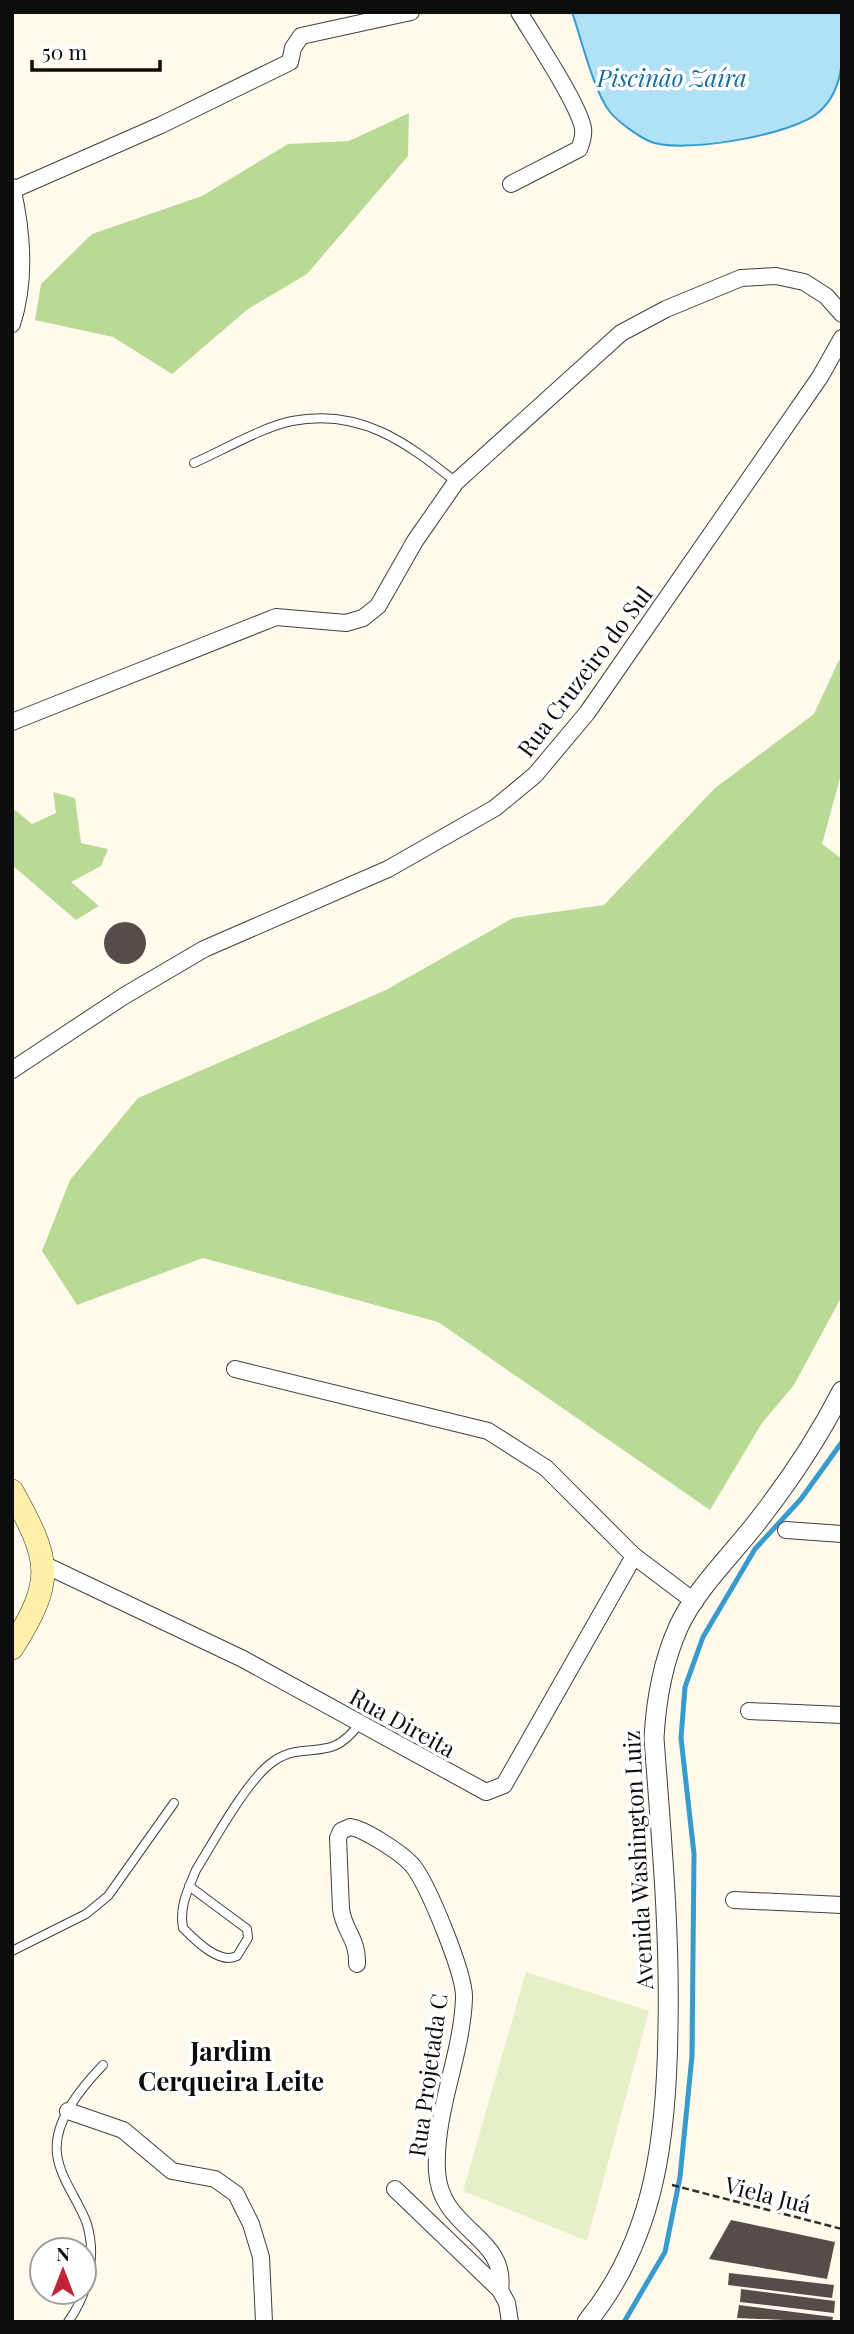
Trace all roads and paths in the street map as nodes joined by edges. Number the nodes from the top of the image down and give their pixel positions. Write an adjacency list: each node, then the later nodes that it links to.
1 (411, 12): 4 (street)
2 (519, 12): 3 (street)
3 (511, 184)
4 (13, 189): 6 (street)
5 (842, 314): 9 (street)
6 (12, 324)
7 (842, 338): 11 (street, Rua Cruzeiro do Sul)
8 (194, 463): 9 (lane)
9 (456, 482): 10 (street)
10 (12, 722)
11 (12, 1070)
12 (236, 1369): 17 (street)
13 (842, 1391): 19 (street, Avenida Washington Luiz)
14 (12, 1491): 18 (main road)
15 (786, 1530): 16 (street)
16 (842, 1534)
17 (634, 1556): 19 (street); 23 (street, Rua Direita)
18 (45, 1565): 20 (main road); 23 (street, Rua Direita)
19 (695, 1602): 39 (street, Avenida Washington Luiz)
20 (12, 1648)
21 (749, 1711): 22 (street)
22 (842, 1715)
23 (359, 1724): 25 (lane)
24 (174, 1803): 28 (lane)
25 (189, 1886): 25 (lane)
26 (734, 1900): 27 (street)
27 (842, 1905)
28 (12, 1951)
29 (357, 1964): 35 (street, Rua Projetada C)
30 (103, 2065): 31 (lane)
31 (68, 2110): 36 (lane); 37 (street)
32 (661, 2182): 34 (path, Viela Juá)
33 (395, 2189): 35 (street)
34 (842, 2229)
35 (500, 2290): 38 (street)
36 (68, 2322)
37 (264, 2322)
38 (510, 2322)
39 (587, 2322)

